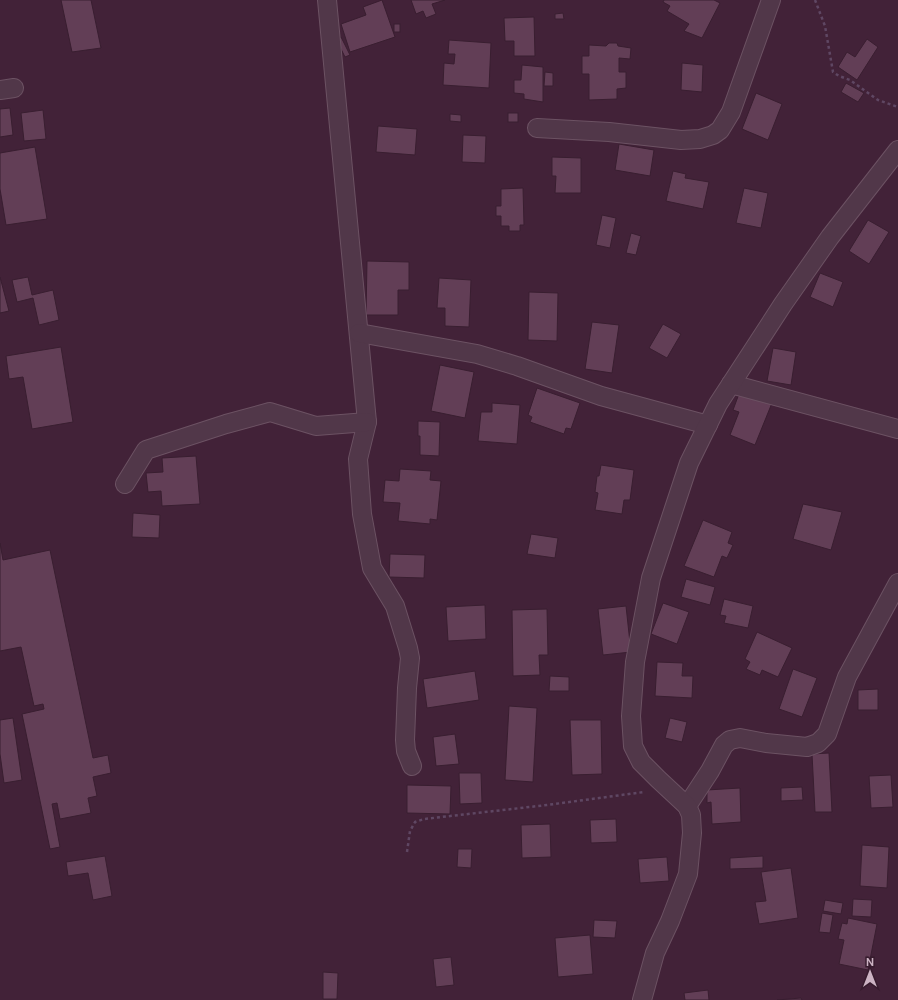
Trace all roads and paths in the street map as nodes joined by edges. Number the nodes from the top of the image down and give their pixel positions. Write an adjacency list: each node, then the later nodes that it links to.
1 (327, 0): 7 (street)
2 (772, 0): 5 (street)
3 (815, 0): 4 (path)
4 (898, 107)
5 (537, 128)
6 (898, 150): 8 (street)
7 (358, 333): 9 (street); 10 (street)
8 (731, 384): 10 (street); 11 (street)
9 (367, 422): 12 (street); 14 (street)
10 (708, 425): 15 (street)
11 (898, 429)
12 (125, 484)
13 (898, 582): 16 (street)
14 (412, 766)
15 (668, 788): 16 (street); 17 (path)
16 (687, 806): 18 (street)
17 (407, 852)
18 (642, 1000)

